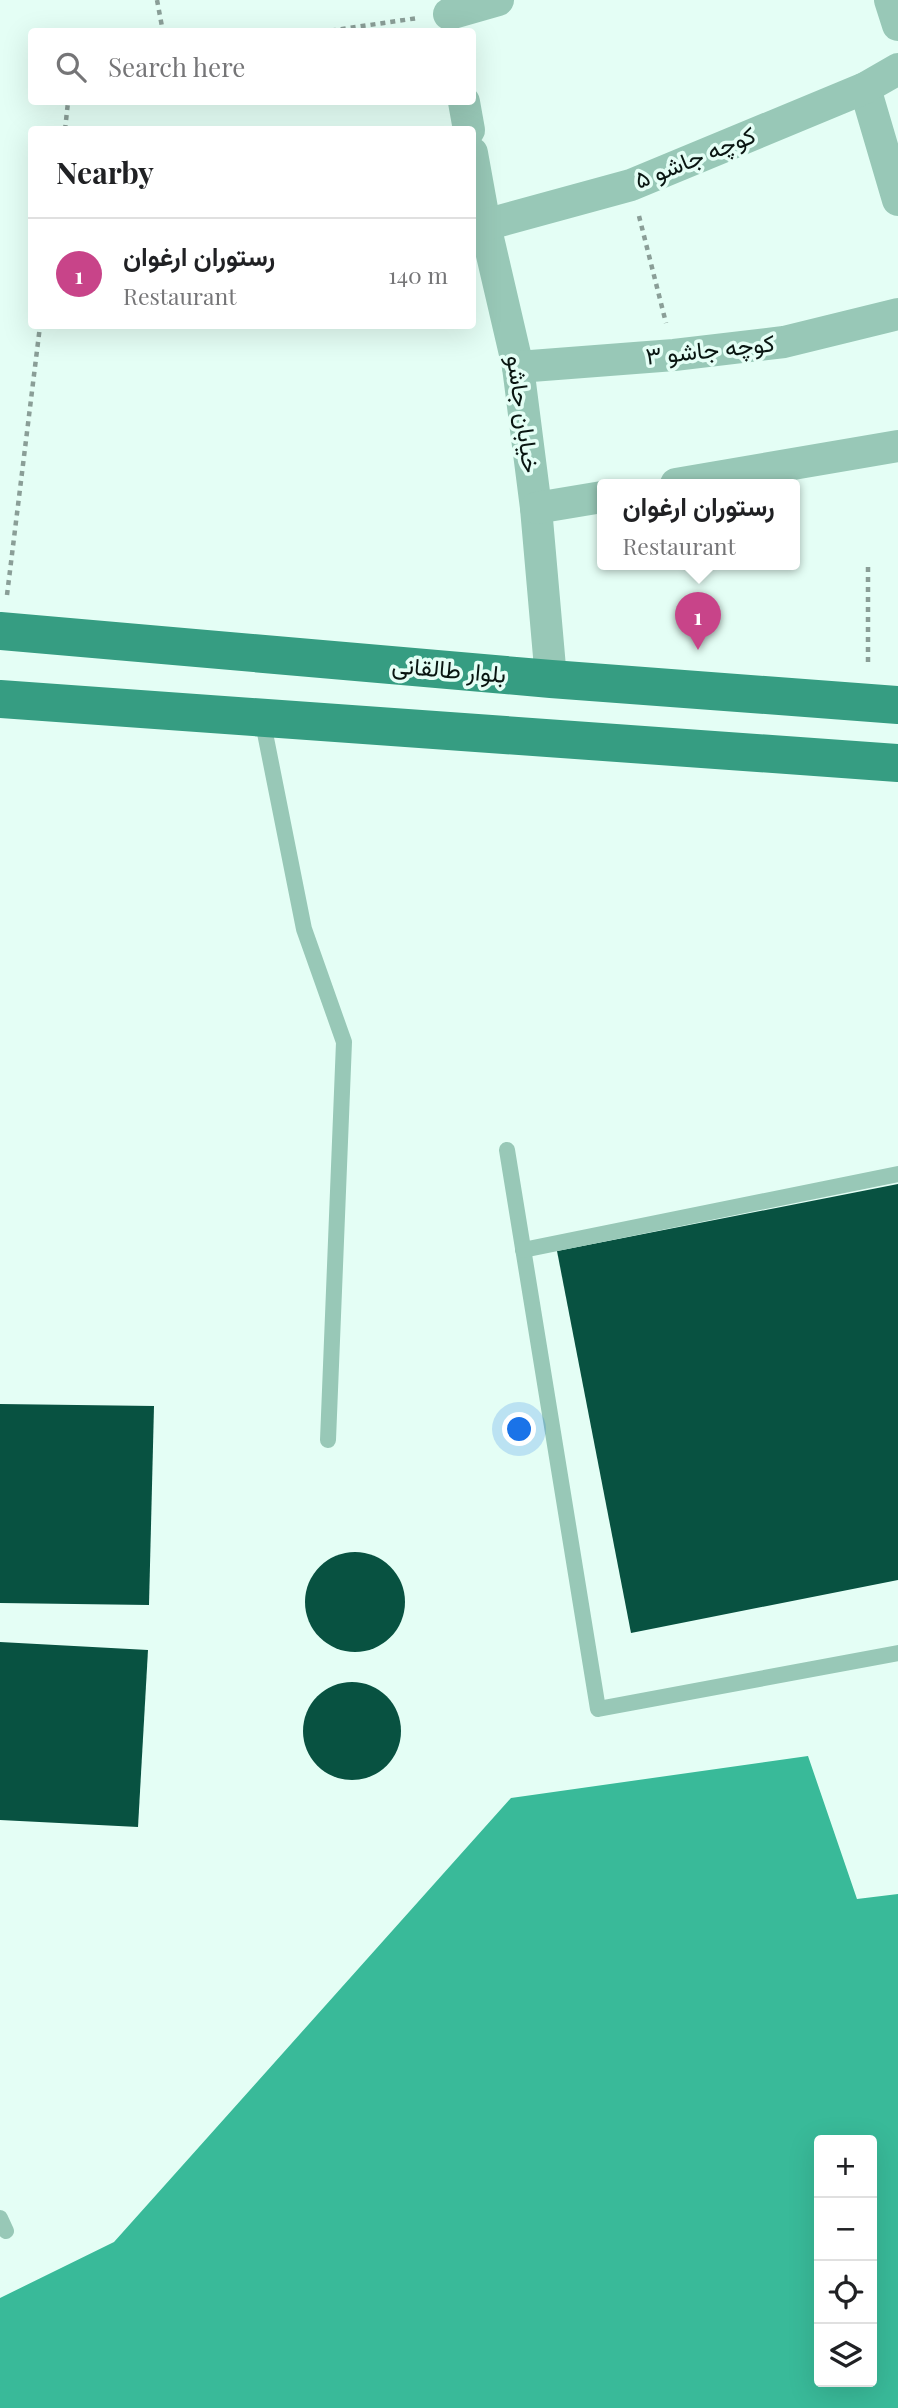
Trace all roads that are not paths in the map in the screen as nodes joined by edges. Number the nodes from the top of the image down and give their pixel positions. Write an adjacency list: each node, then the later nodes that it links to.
1 (498, 0): 3 (street)
2 (890, 0): 4 (street)
3 (449, 15)
4 (898, 25)
5 (898, 69): 6 (street, کوچه جاشو ۵)
6 (865, 88): 10 (street); 11 (street, کوچه جاشو ۵)
7 (464, 105): 8 (street)
8 (467, 126)
9 (476, 175): 11 (street, خیابان جاشو)
10 (898, 200)
11 (485, 225): 13 (street, خیابان جاشو)
12 (898, 314): 13 (street, کوچه جاشو ۳)
13 (518, 367): 17 (street, خیابان جاشو)
14 (898, 446): 15 (street)
15 (705, 479)
16 (597, 498): 17 (street)
17 (536, 508): 19 (street, خیابان جاشو)
18 (1, 631): 19 (main road, بلوار طالقانی)
19 (551, 679): 21 (main road, بلوار طالقانی)
20 (0, 699): 22 (main road)
21 (883, 704)
22 (261, 716): 23 (main road); 27 (lane)
23 (898, 763)
24 (506, 1150): 26 (lane)
25 (898, 1174): 26 (lane)
26 (523, 1250): 28 (lane)
27 (328, 1440)
28 (898, 1653)

